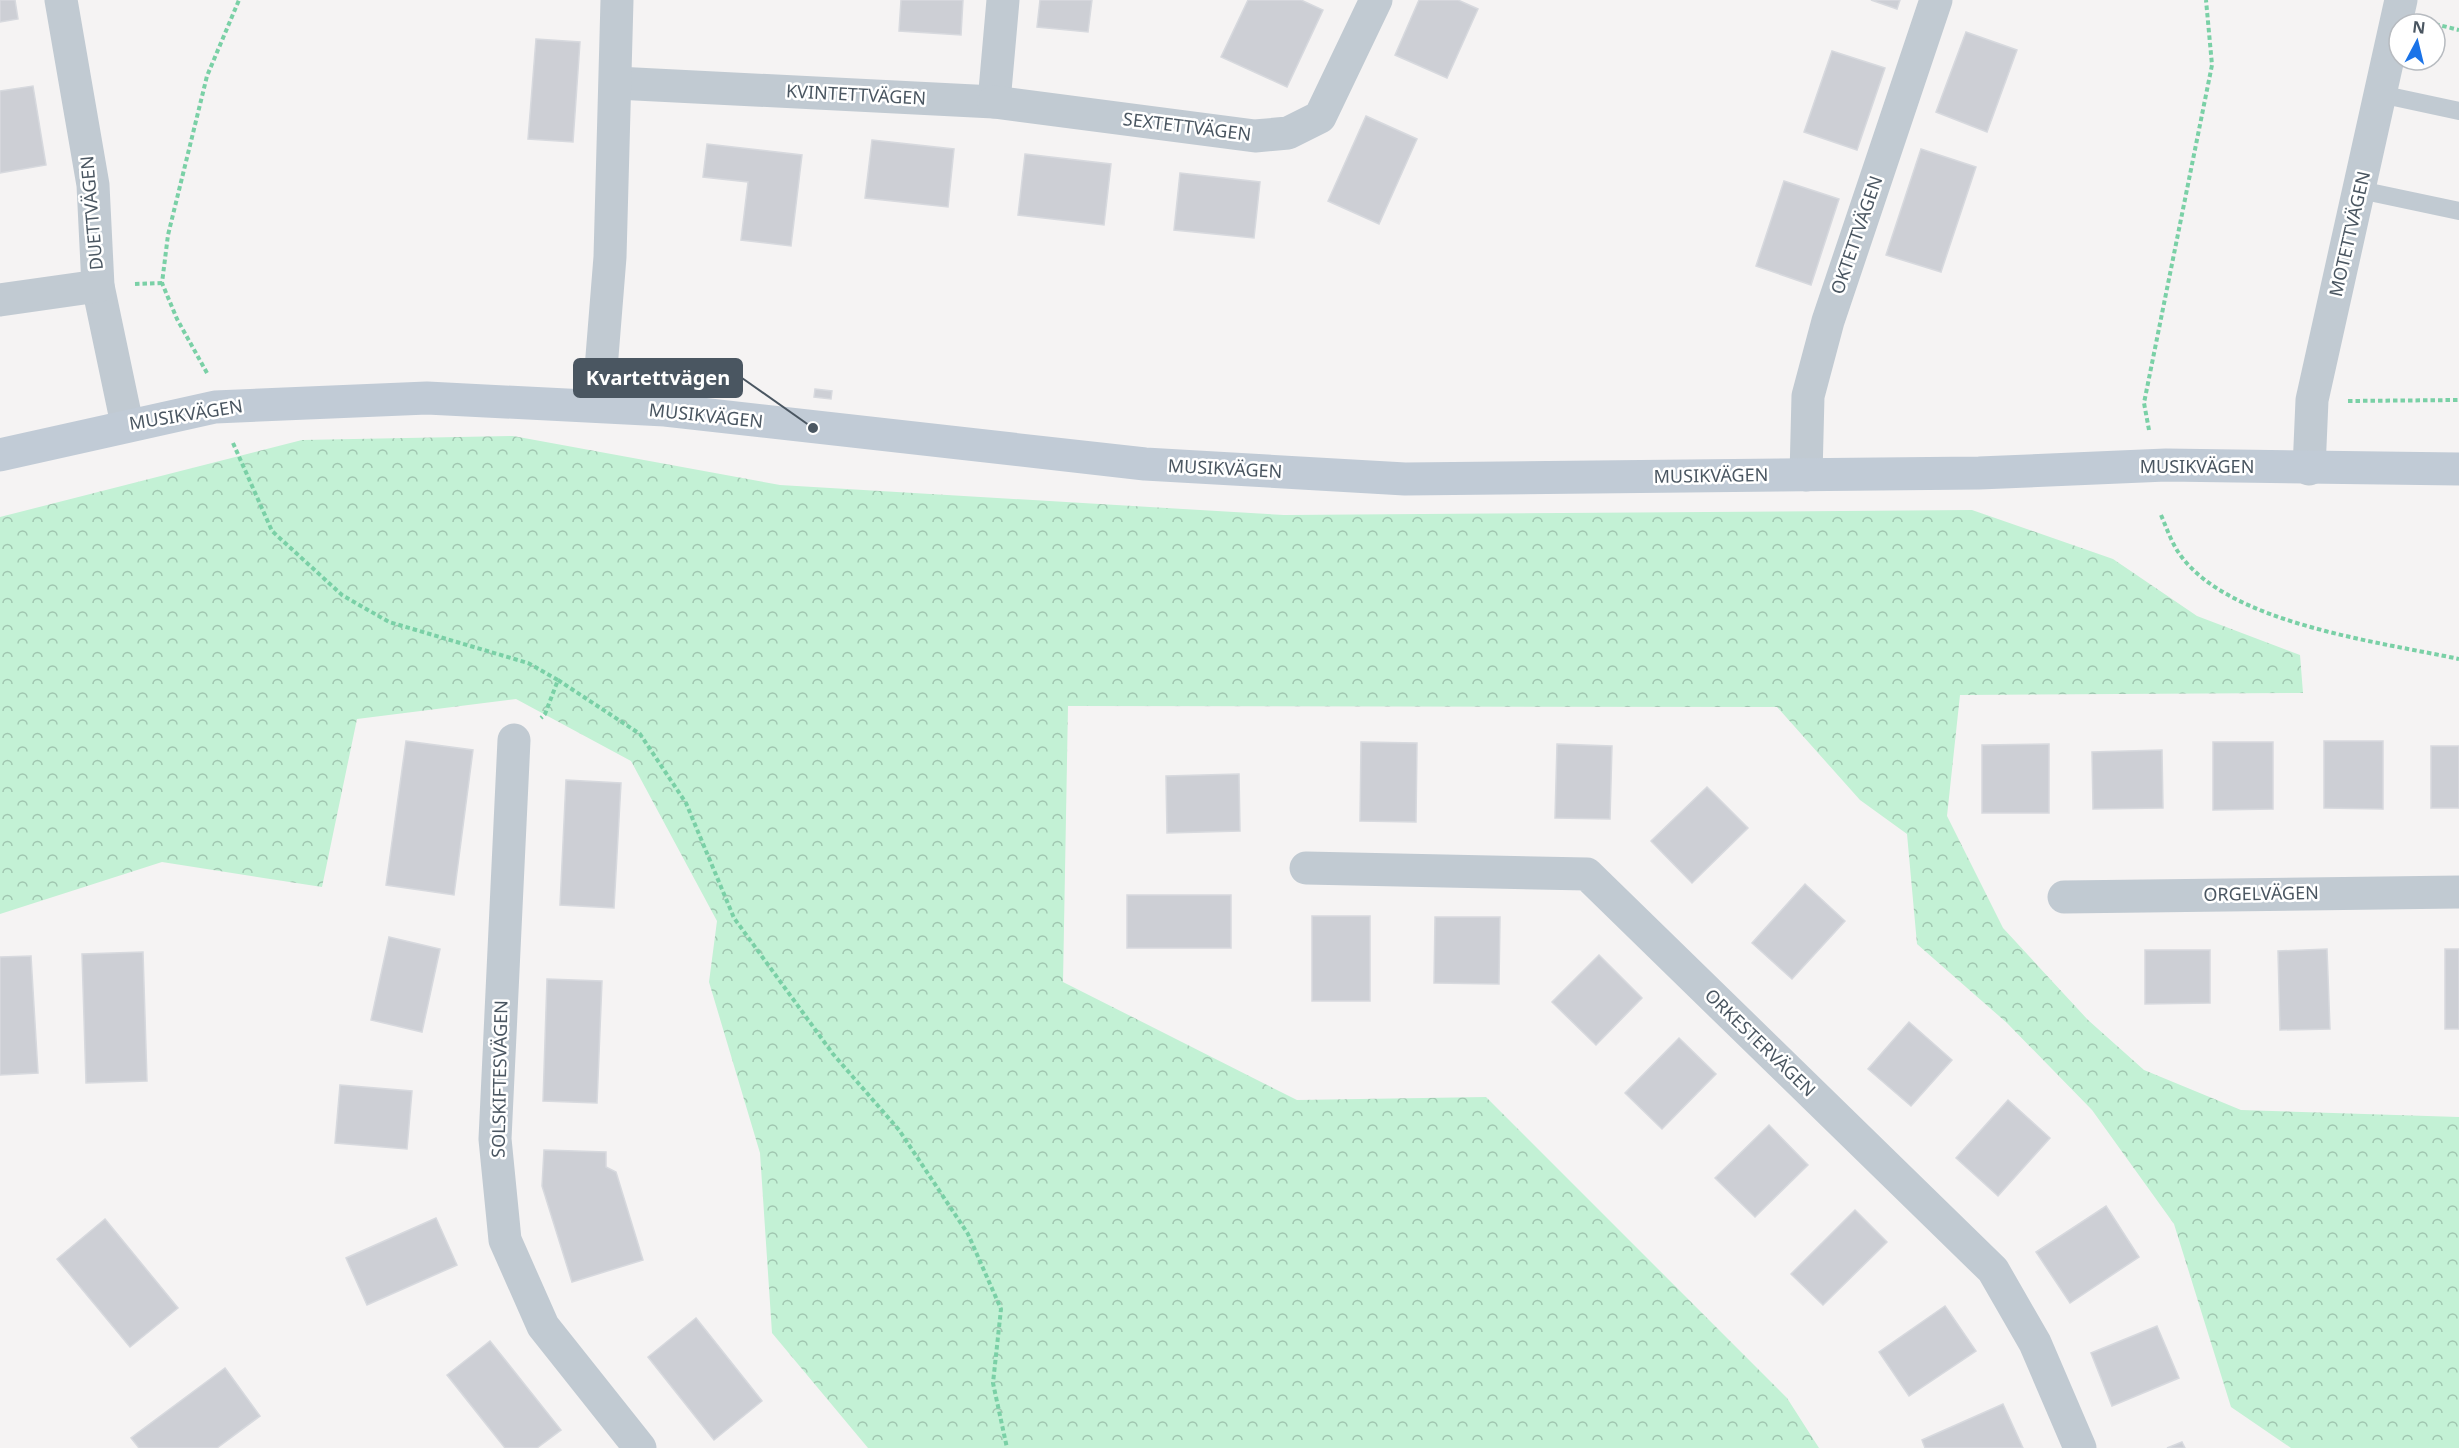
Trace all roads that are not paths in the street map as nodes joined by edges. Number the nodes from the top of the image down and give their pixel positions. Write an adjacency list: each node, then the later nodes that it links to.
1 (61, 0): 13 (street, DUETTVÄGEN)
2 (617, 0): 7 (street)
3 (1003, 0): 9 (street)
4 (1376, 0): 9 (street, SEXTETTVÄGEN)
5 (1936, 0): 20 (street, OKTETTVÄGEN)
6 (2402, 0): 8 (street, MOTETTVÄGEN)
7 (616, 83): 9 (street, KVINTETTVÄGEN); 15 (street)
8 (2380, 94): 10 (lane); 11 (street, MOTETTVÄGEN)
9 (993, 102)
10 (2459, 111)
11 (2360, 190): 12 (lane); 18 (street, MOTETTVÄGEN)
12 (2459, 211)
13 (98, 286): 14 (street); 16 (street, DUETTVÄGEN)
14 (0, 300)
15 (598, 406): 16 (street, MUSIKVÄGEN); 20 (street, MUSIKVÄGEN)
16 (128, 424): 17 (street, MUSIKVÄGEN)
17 (0, 455)
18 (2309, 469): 19 (street, MUSIKVÄGEN); 20 (street, MUSIKVÄGEN)
19 (2459, 469)
20 (1806, 475)
21 (514, 740): 25 (street, SOLSKIFTESVÄGEN)
22 (1306, 868): 26 (street, ORKESTERVÄGEN)
23 (2459, 892): 24 (street, ORGELVÄGEN)
24 (2064, 897)
25 (640, 1448)
26 (2080, 1448)

